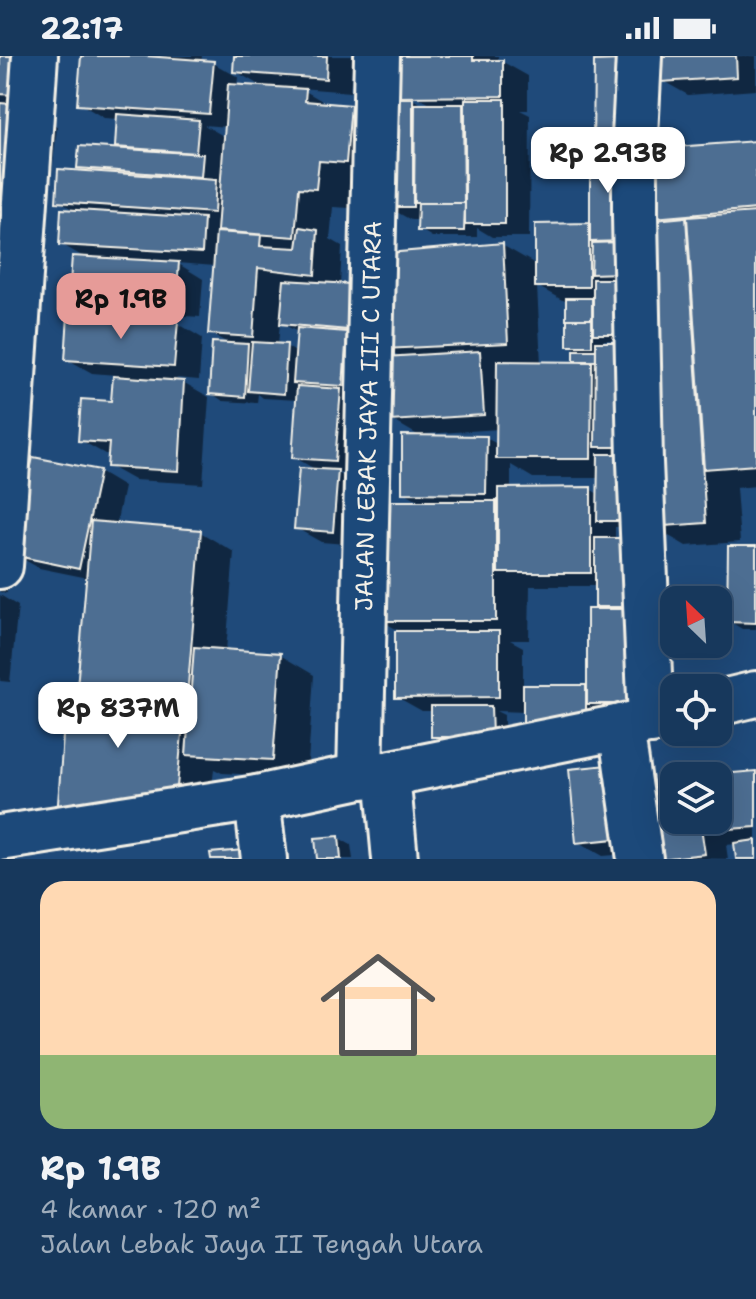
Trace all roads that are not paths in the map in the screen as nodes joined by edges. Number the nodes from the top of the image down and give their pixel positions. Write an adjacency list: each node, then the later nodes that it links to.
1 (35, 56): 4 (street)
2 (377, 56): 8 (street, JALAN LEBAK JAYA III C UTARA)
3 (639, 56): 7 (street)
4 (0, 566)
5 (756, 694): 6 (street)
6 (732, 700)
7 (649, 721): 8 (street); 13 (street)
8 (374, 775): 9 (street); 12 (street, JALAN LEBAK JAYA III C UTARA)
9 (257, 798): 10 (street); 11 (street)
10 (0, 838)
11 (264, 859)
12 (395, 859)
13 (640, 859)

